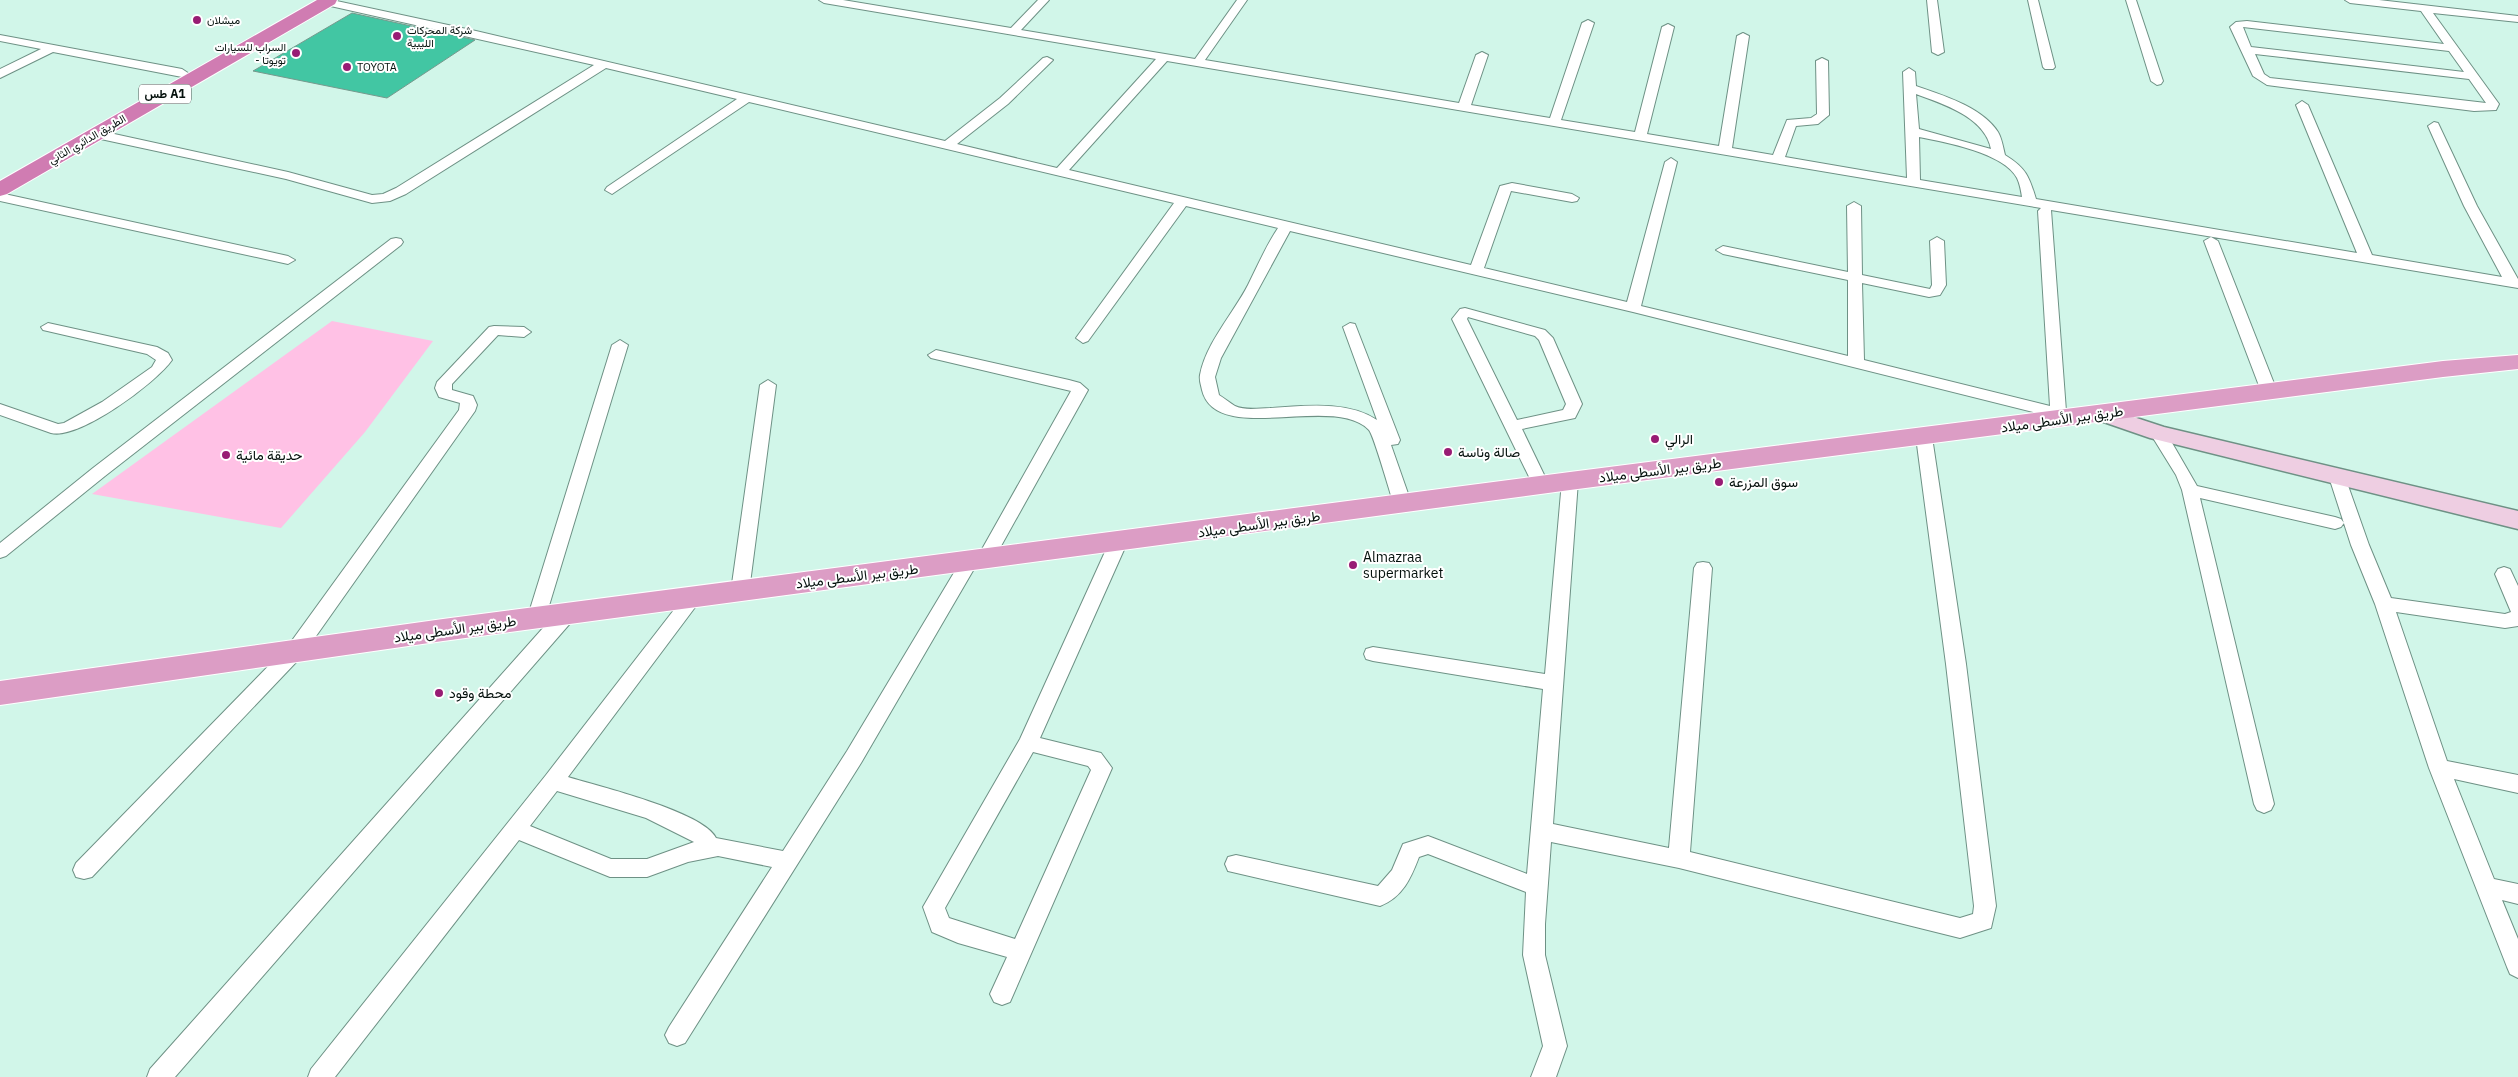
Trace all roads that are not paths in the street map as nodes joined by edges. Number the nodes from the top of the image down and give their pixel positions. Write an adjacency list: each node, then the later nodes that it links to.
1 (824, 0): 13 (street)
2 (1044, 0): 13 (street)
3 (1242, 0): 24 (street)
4 (1932, 0): 19 (street)
5 (2033, 0): 26 (street)
6 (2131, 0): 31 (street)
7 (2350, 0): 9 (street)
8 (323, 1): 25 (street); 28 (highway, الطريق الدائري الثاني / طس A1); 39 (highway, الطريق الدائري الثاني / طس A1)
9 (2424, 8): 10 (street); 17 (street)
10 (2518, 19)
11 (1588, 23): 36 (street)
12 (1668, 27): 40 (street)
13 (1013, 32): 21 (street)
14 (1743, 36): 42 (street)
15 (0, 38): 16 (street)
16 (52, 48): 28 (street); 29 (street)
17 (2450, 48): 18 (street); 30 (street)
18 (2247, 50): 30 (street); 30 (street)
19 (1938, 52)
20 (1482, 55): 35 (street)
21 (1166, 56): 24 (street); 46 (street)
22 (1047, 60): 41 (street)
23 (1822, 61): 44 (street)
24 (1198, 62): 35 (street)
25 (603, 65): 33 (street); 39 (street)
26 (2050, 67)
27 (1909, 72): 32 (street)
28 (182, 73): 47 (highway, الطريق الدائري الثاني / طس A1)
29 (0, 74)
30 (2472, 76)
31 (2157, 81)
32 (1910, 88): 38 (street); 43 (street)
33 (746, 99): 41 (street); 50 (street)
34 (2302, 104): 62 (street)
35 (1464, 107): 36 (street)
36 (1554, 123): 40 (street)
37 (2434, 126): 66 (street)
38 (1913, 132): 43 (street); 48 (street)
39 (96, 134): 49 (highway, الطريق الدائري الثاني / طس A1)
40 (1640, 137): 42 (street)
41 (946, 147): 46 (street)
42 (1725, 150): 44 (street)
43 (1999, 157): 53 (street)
44 (1778, 160): 48 (street)
45 (1672, 162): 67 (street)
46 (1059, 173): 54 (street)
47 (0, 176)
48 (1913, 183): 53 (street)
49 (0, 190)
50 (612, 190)
51 (0, 197): 63 (street)
52 (1572, 198): 64 (street)
53 (2030, 201): 62 (street)
54 (1182, 202): 57 (street); 71 (street)
55 (1854, 206): 65 (street)
56 (2045, 211): 80 (street)
57 (1286, 226): 64 (street); 84 (street)
58 (1937, 241): 65 (street)
59 (2211, 241): 77 (street)
60 (396, 242): 93 (street)
61 (1723, 250): 65 (street)
62 (2366, 258): 66 (street)
63 (288, 260)
64 (1476, 271): 67 (street)
65 (1855, 277): 74 (street)
66 (2516, 284)
67 (1633, 308): 74 (street)
68 (48, 327): 78 (street)
69 (1350, 327): 84 (street)
70 (524, 332): 104 (street)
71 (1083, 338)
72 (620, 344): 103 (street)
73 (936, 354): 94 (street)
74 (1856, 362): 80 (street)
75 (2518, 362): 77 (main road, طريق بير الأسطى ميلاد)
76 (768, 385): 97 (street)
77 (2269, 391): 79 (main road, طريق بير الأسطى ميلاد)
78 (0, 409)
79 (2103, 414): 80 (main road, طريق بير الأسطى ميلاد); 82 (main road)
80 (2063, 416): 83 (main road, طريق بير الأسطى ميلاد)
81 (1512, 426): 81 (street); 87 (street)
82 (2158, 432): 85 (main road); 88 (street)
83 (1924, 437): 86 (main road, طريق بير الأسطى ميلاد); 116 (street)
84 (1394, 476): 89 (street)
85 (2336, 477): 90 (main road); 99 (street)
86 (1570, 481): 87 (main road, طريق بير الأسطى ميلاد); 106 (street)
87 (1541, 485): 89 (main road, طريق بير الأسطى ميلاد)
88 (2190, 490): 91 (street); 112 (street)
89 (1403, 505): 92 (main road, طريق بير الأسطى ميلاد)
90 (2518, 520)
91 (2335, 523)
92 (1118, 543): 94 (main road, طريق بير الأسطى ميلاد); 108 (street)
93 (0, 552)
94 (978, 560): 97 (main road, طريق بير الأسطى ميلاد); 117 (street)
95 (1703, 568): 116 (street)
96 (2504, 574): 100 (street)
97 (740, 591): 98 (main road, طريق بير الأسطى ميلاد)
98 (693, 598): 101 (main road, طريق بير الأسطى ميلاد); 110 (street)
99 (2384, 604): 102 (street); 109 (street)
100 (2518, 608)
101 (566, 614): 103 (main road, طريق بير الأسطى ميلاد); 128 (street)
102 (2518, 617)
103 (536, 619): 104 (main road, طريق بير الأسطى ميلاد)
104 (295, 651): 107 (main road, طريق بير الأسطى ميلاد); 119 (street)
105 (1373, 654): 106 (street)
106 (1555, 683): 114 (street)
107 (0, 693)
108 (1028, 743): 123 (street); 123 (street)
109 (2439, 768): 111 (street); 121 (street)
110 (553, 781): 113 (street); 115 (street)
111 (2518, 784)
112 (2264, 804)
113 (515, 829): 115 (street); 129 (street)
114 (1543, 831): 116 (street); 120 (street)
115 (705, 848): 117 (street)
116 (1679, 859)
117 (788, 862): 126 (street)
118 (1236, 864): 120 (street)
119 (84, 870)
120 (1537, 887): 127 (street)
121 (2488, 888): 122 (street); 124 (street)
122 (2518, 894)
123 (1022, 951): 125 (street)
124 (2518, 967)
125 (1002, 994)
126 (677, 1035)
127 (1546, 1076)
128 (159, 1077)
129 (320, 1077)

